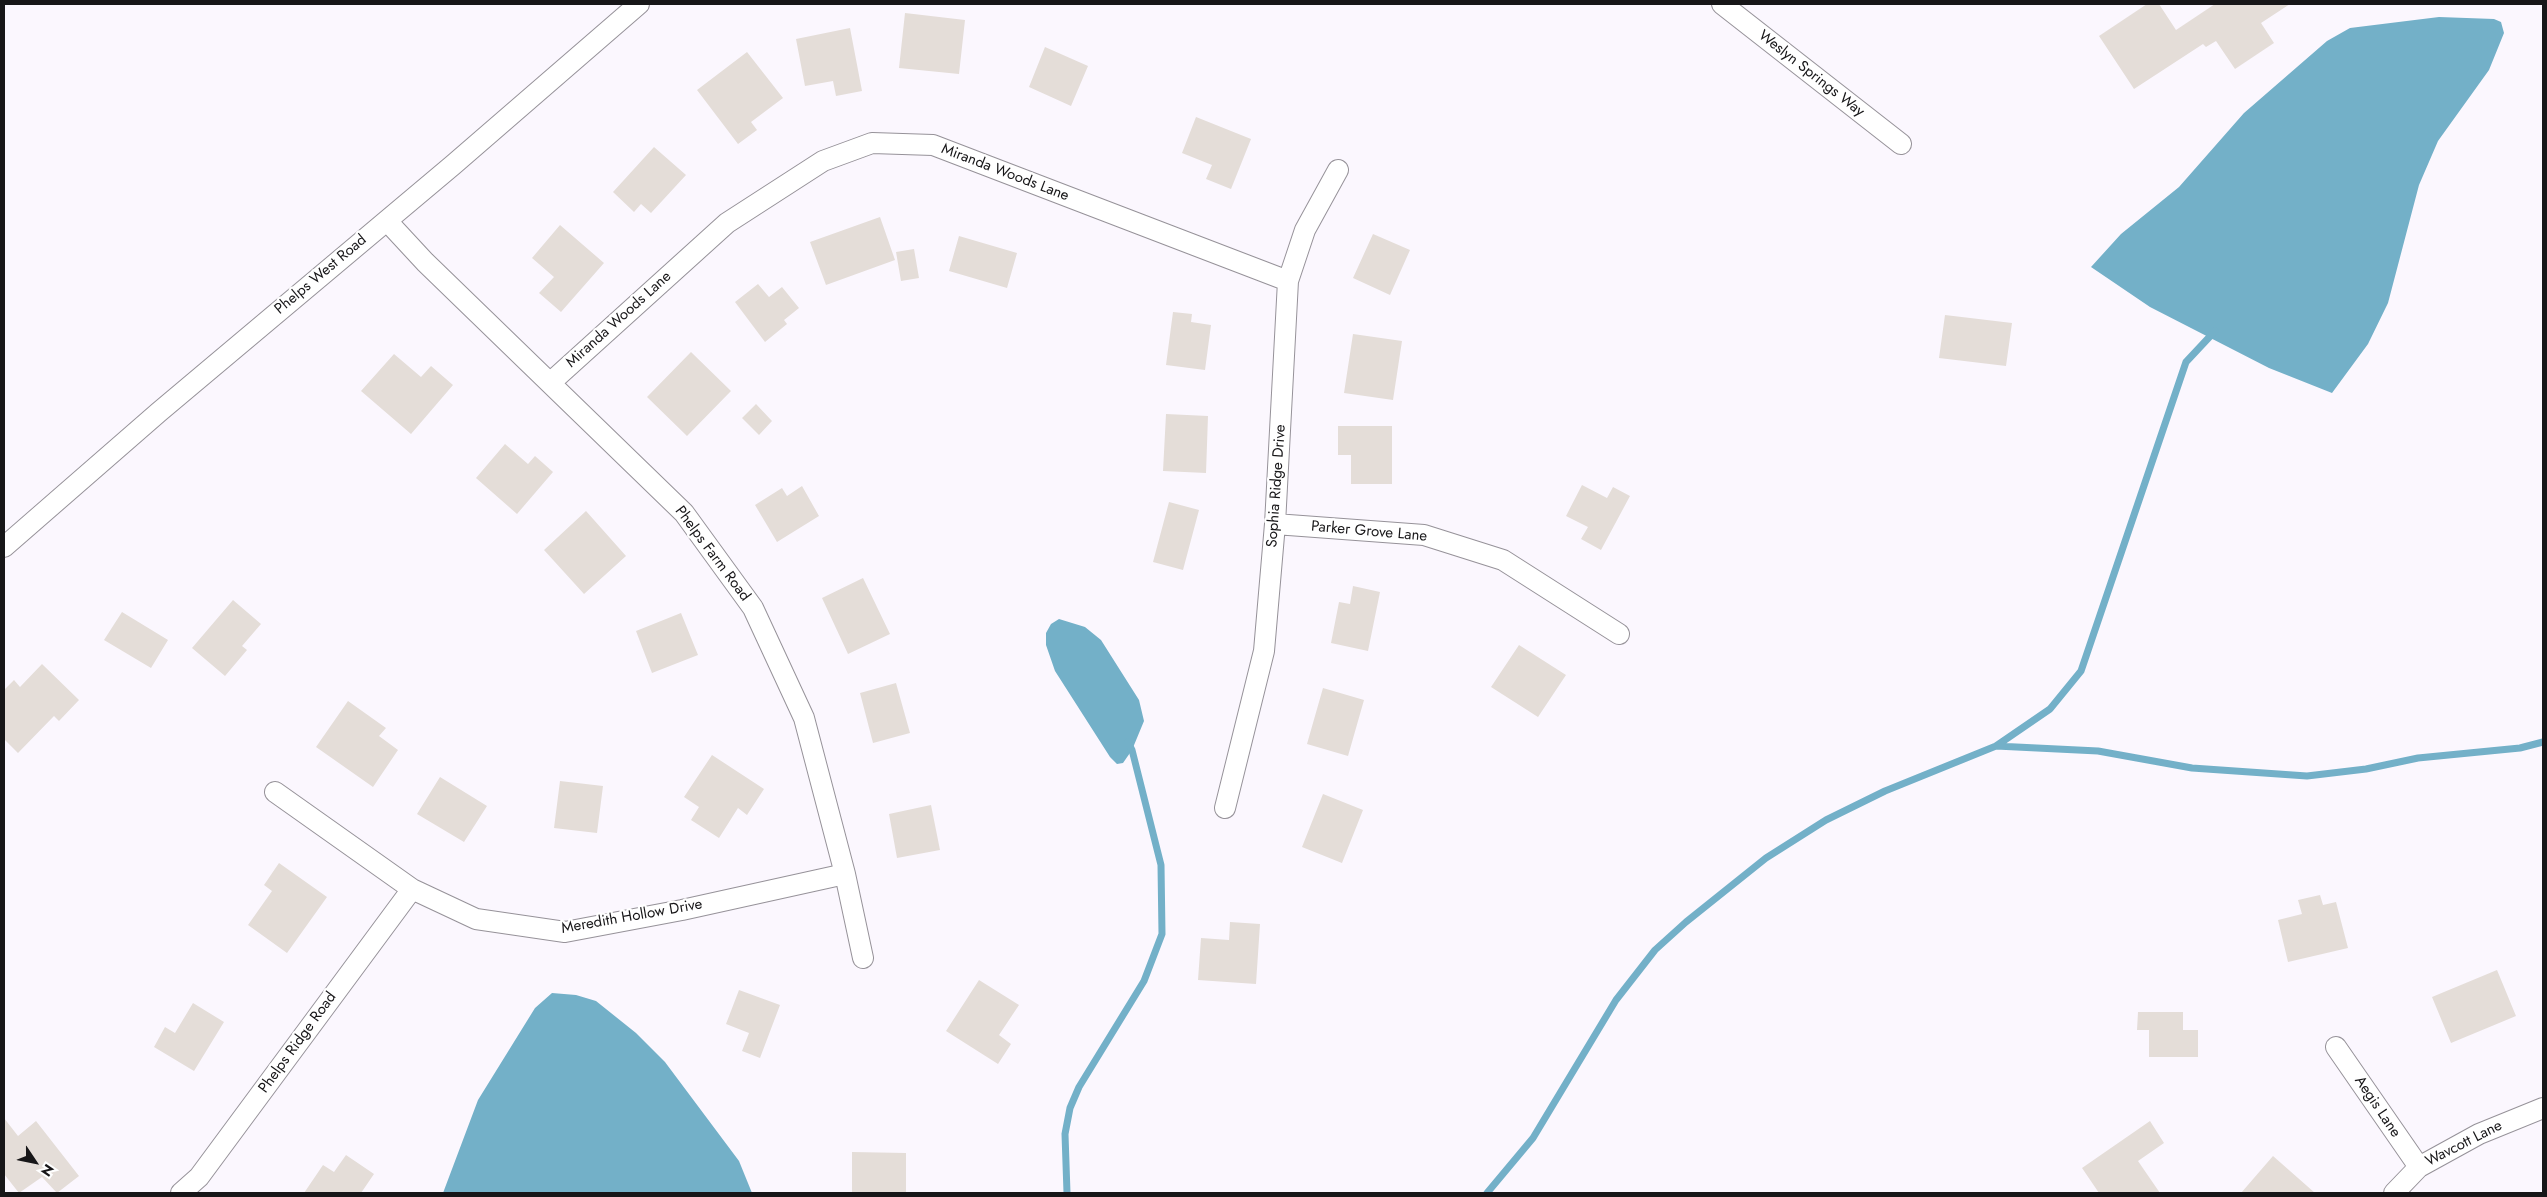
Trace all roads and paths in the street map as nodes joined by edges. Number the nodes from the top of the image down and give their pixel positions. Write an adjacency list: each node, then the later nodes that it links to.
1 (639, 4): 5 (street, Phelps West Road)
2 (1722, 4): 3 (street, Weslyn Springs Way)
3 (1901, 144)
4 (1338, 170): 6 (street, Sophia Ridge Drive)
5 (387, 220): 7 (street, Phelps Farm Road); 9 (street, Phelps West Road)
6 (1288, 281): 7 (street, Miranda Woods Lane); 8 (street, Sophia Ridge Drive)
7 (550, 383): 13 (street, Phelps Farm Road)
8 (1275, 524): 10 (street, Parker Grove Lane); 12 (street, Sophia Ridge Drive)
9 (4, 547)
10 (1618, 634)
11 (275, 792): 14 (street, Meredith Hollow Drive)
12 (1225, 808)
13 (845, 874): 14 (street, Meredith Hollow Drive); 15 (street, Phelps Farm Road)
14 (412, 889): 19 (street, Phelps Ridge Road)
15 (863, 958)
16 (2336, 1047): 18 (street, Aegis Lane)
17 (2543, 1108): 18 (street, Wavcott Lane)
18 (2419, 1168): 20 (street, Wavcott Lane)
19 (181, 1193)
20 (2394, 1193)

